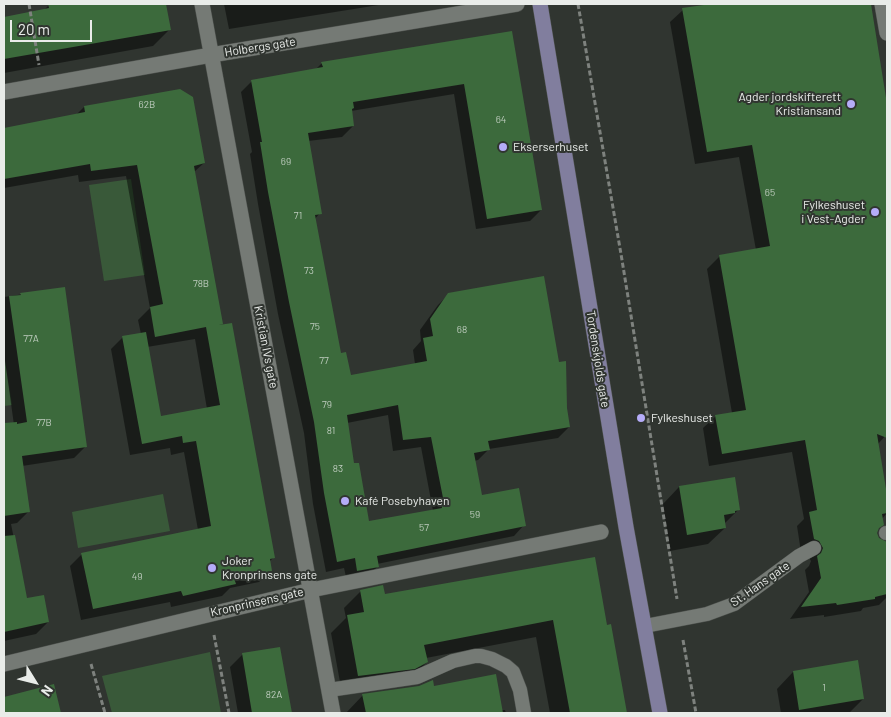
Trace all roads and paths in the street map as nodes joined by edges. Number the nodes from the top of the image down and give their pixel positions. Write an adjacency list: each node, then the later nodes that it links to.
1 (29, 4): 9 (path)
2 (202, 4): 8 (street, Kristian IVs gate)
3 (516, 4): 8 (street, Holbergs gate)
4 (540, 4): 16 (street, Tordenskjolds gate)
5 (578, 4): 15 (path)
6 (882, 4): 7 (street)
7 (887, 33)
8 (211, 55): 9 (street, Holbergs gate); 13 (street, Kristian IVs gate)
9 (43, 85): 10 (street, Holbergs gate)
10 (4, 92)
11 (601, 532): 13 (street, Kronprinsens gate)
12 (814, 548): 15 (lane, St. Hans gate)
13 (311, 590): 14 (street, Kronprinsens gate); 19 (street, Kristian IVs gate)
14 (210, 614): 17 (street, Kronprinsens gate); 21 (path)
15 (680, 619): 16 (lane, St. Hans gate); 25 (path)
16 (645, 626): 24 (street, Tordenskjolds gate)
17 (85, 644): 18 (street, Kronprinsens gate); 20 (path)
18 (4, 664)
19 (329, 690): 22 (street, Kristian IVs gate); 23 (lane)
20 (105, 713)
21 (229, 713)
22 (333, 713)
23 (524, 713)
24 (660, 713)
25 (696, 713)

